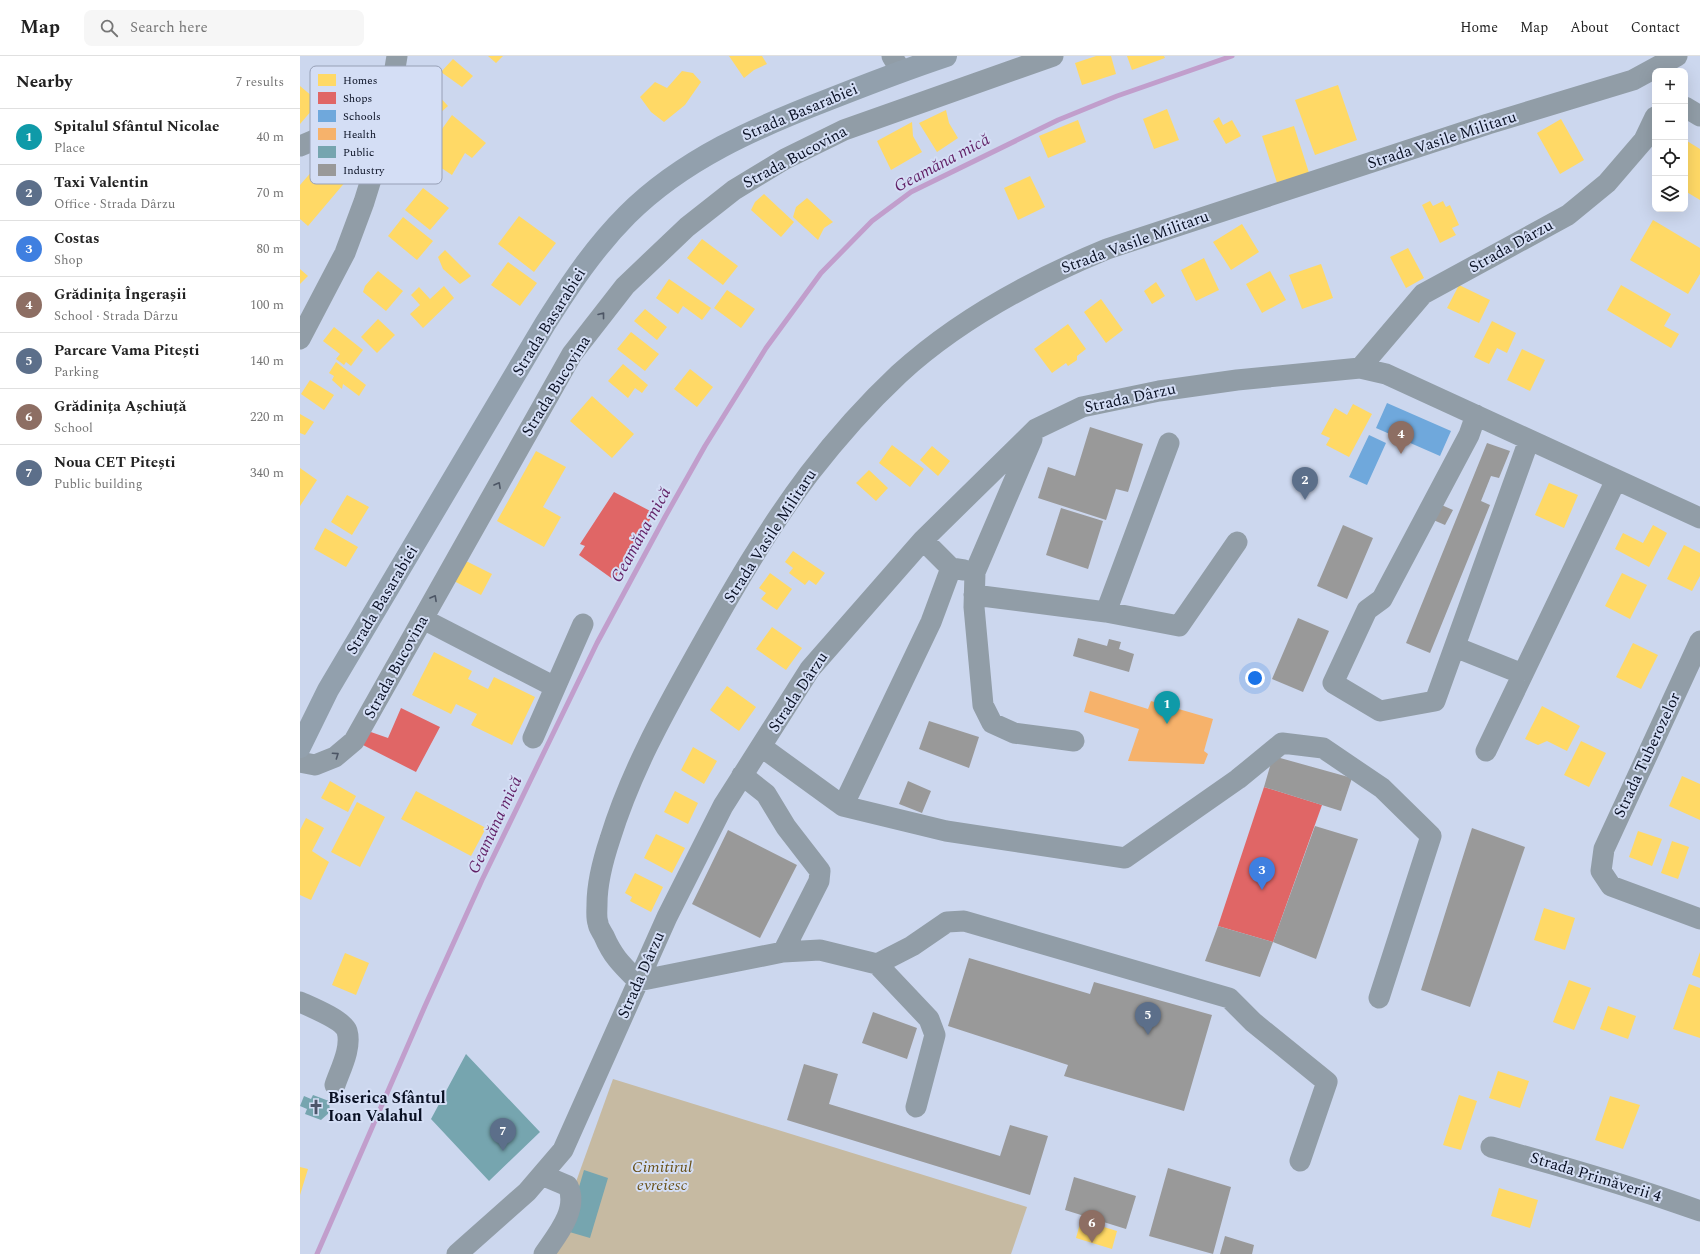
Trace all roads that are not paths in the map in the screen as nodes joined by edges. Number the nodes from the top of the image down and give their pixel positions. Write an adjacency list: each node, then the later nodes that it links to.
1 (398, 56): 7 (street)
2 (946, 56): 6 (main road, Strada Basarabiei)
3 (1054, 56): 4 (street, Strada Bucovina)
4 (1021, 61): 28 (street, Strada Bucovina, one-way to 4)
5 (1674, 62): 45 (street, Strada Vasile Militaru)
6 (896, 64): 36 (main road, Strada Basarabiei)
7 (396, 66)
8 (1688, 109): 9 (street)
9 (1700, 116)
10 (1652, 123): 15 (street, Strada Dârzu)
11 (310, 142): 12 (street)
12 (300, 146)
13 (370, 184): 14 (street)
14 (300, 339)
15 (1360, 368): 16 (street, Strada Dârzu); 17 (street, Strada Dârzu)
16 (1476, 415): 18 (street, Strada Dârzu); 31 (street)
17 (1036, 429): 22 (street, Strada Dârzu); 25 (street)
18 (1529, 440): 20 (street, Strada Dârzu); 31 (street)
19 (1169, 443): 27 (street)
20 (1616, 480): 21 (street, Strada Dârzu); 32 (street)
21 (1700, 518)
22 (923, 540): 24 (street); 37 (street, Strada Dârzu)
23 (1236, 542): 27 (street)
24 (951, 568): 25 (street); 41 (street)
25 (975, 572): 26 (street)
26 (974, 595): 27 (street); 35 (street)
27 (1106, 612)
28 (423, 619): 33 (street); 39 (street, Strada Bucovina, one-way to 28)
29 (583, 624): 33 (street)
30 (1700, 641): 42 (street, Strada Tuberozelor)
31 (1454, 646): 32 (street)
32 (1525, 670): 38 (street)
33 (555, 687): 34 (street)
34 (533, 738)
35 (1074, 741)
36 (300, 747)
37 (760, 749): 40 (street, Strada Dârzu); 41 (street)
38 (1486, 751)
39 (300, 762)
40 (742, 775): 43 (street); 45 (street, Strada Dârzu)
41 (843, 806): 46 (street)
42 (1700, 919)
43 (783, 952): 44 (street); 45 (street)
44 (877, 964): 49 (street); 51 (street)
45 (638, 982): 52 (street, Strada Dârzu)
46 (1380, 998)
47 (300, 1002): 48 (street)
48 (335, 1085)
49 (916, 1107)
50 (1491, 1147): 53 (street, Strada Primăverii 4)
51 (1300, 1161)
52 (542, 1175): 54 (street, Strada Dârzu); 55 (street)
53 (1700, 1211)
54 (457, 1254)
55 (544, 1254)

